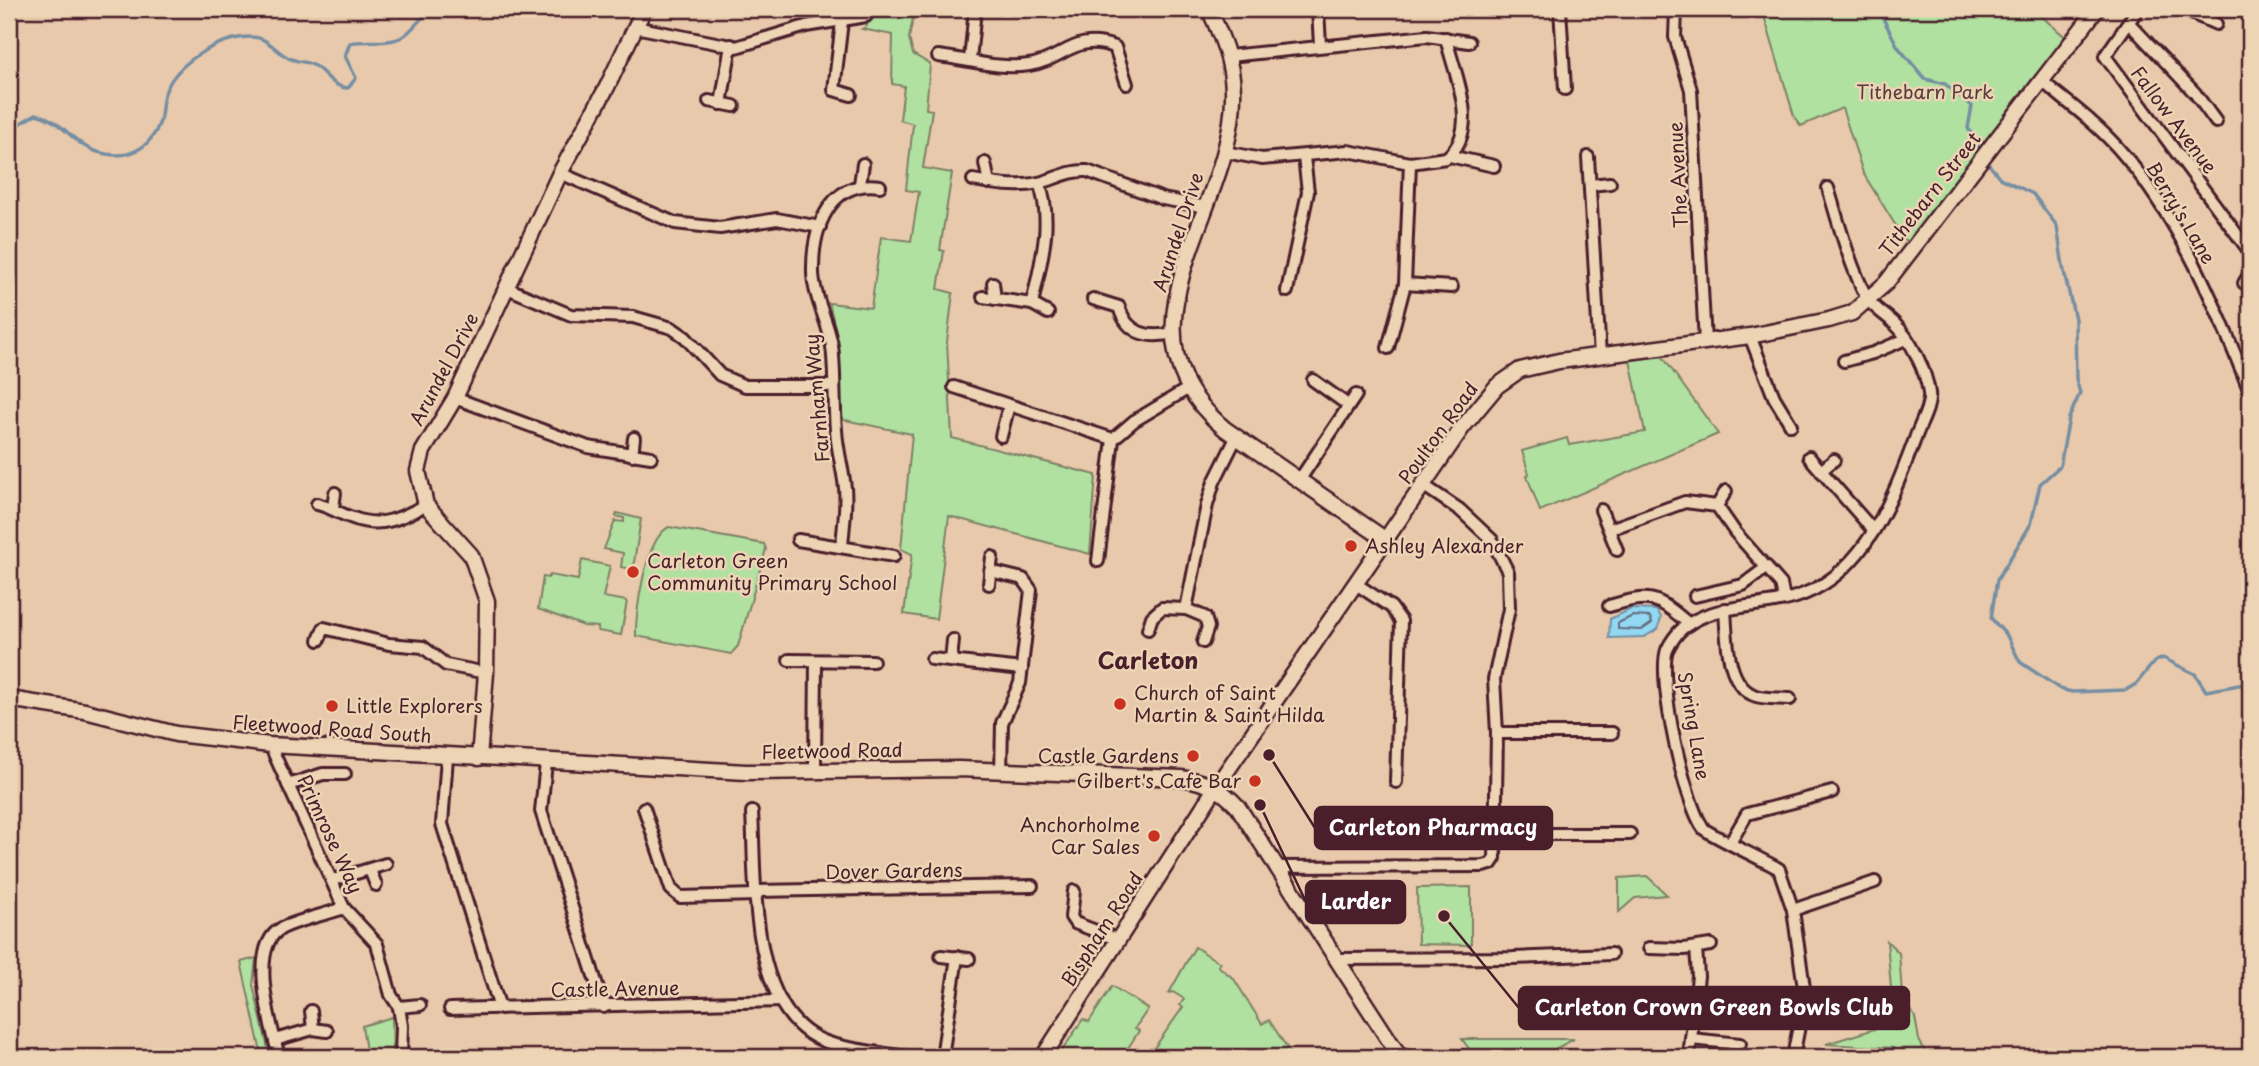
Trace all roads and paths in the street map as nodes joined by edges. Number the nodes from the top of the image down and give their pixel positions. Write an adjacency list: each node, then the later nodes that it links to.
1 (644, 9): 14 (main road, Arundel Drive)
2 (975, 9): 21 (street)
3 (1209, 9): 20 (main road, Arundel Drive)
4 (1318, 9): 18 (street)
5 (1560, 9): 22 (street)
6 (1676, 9): 68 (street, The Avenue)
7 (2097, 9): 24 (main road, Tithebarn Street)
8 (2138, 9): 12 (street, Fallow Avenue)
9 (2182, 9): 13 (street)
10 (866, 16): 11 (street)
11 (842, 21): 17 (street); 27 (street)
12 (2128, 22): 31 (street); 51 (street, Fallow Avenue)
13 (2216, 24)
14 (635, 27): 17 (street); 40 (main road, Arundel Drive)
15 (1446, 38): 16 (street); 18 (street); 33 (street)
16 (1469, 42)
17 (731, 45): 29 (street)
18 (1320, 45): 20 (street)
19 (937, 56): 21 (street)
20 (1228, 56): 32 (main road, Arundel Drive)
21 (970, 60): 25 (street)
22 (1564, 70): 23 (street); 26 (street)
23 (1577, 70)
24 (2042, 81): 60 (main road, Tithebarn Street); 76 (street, Berry's Lane)
25 (1127, 84)
26 (1565, 89)
27 (851, 95)
28 (709, 101): 29 (street)
29 (721, 104): 30 (street)
30 (734, 106)
31 (2217, 122)
32 (1225, 152): 34 (street); 49 (main road, Arundel Drive)
33 (1450, 156): 37 (street); 39 (street)
34 (1304, 157): 37 (street); 56 (street)
35 (1588, 157): 46 (street)
36 (985, 163): 42 (street)
37 (1410, 163): 53 (street)
38 (863, 164): 45 (street)
39 (1494, 166)
40 (560, 173): 50 (street); 55 (main road, Arundel Drive)
41 (973, 180): 42 (street)
42 (989, 183): 43 (street)
43 (1039, 183): 49 (street); 61 (street)
44 (1610, 183): 46 (street)
45 (860, 184): 47 (street); 50 (street, Farnham Way)
46 (1590, 184): 70 (street)
47 (880, 186)
48 (1828, 188): 60 (street)
49 (1206, 206): 65 (main road, Arundel Drive)
50 (820, 227): 73 (street, Farnham Way)
51 (2250, 252)
52 (993, 283): 58 (street)
53 (1405, 284): 54 (street); 63 (street)
54 (1452, 287)
55 (507, 288): 73 (street); 78 (main road, Arundel Drive)
56 (1287, 291)
57 (983, 297): 58 (street)
58 (995, 299): 61 (street)
59 (1093, 299): 65 (street)
60 (1868, 300): 66 (main road, Poulton Road); 67 (street, Spring Lane)
61 (1032, 304): 62 (street)
62 (1048, 313)
63 (1396, 321): 64 (street); 69 (street)
64 (1406, 329)
65 (1174, 333): 75 (main road, Arundel Drive)
66 (1750, 336): 68 (main road, Poulton Road); 81 (street)
67 (1906, 339): 71 (street); 101 (street, Spring Lane)
68 (1705, 342): 70 (main road, Poulton Road)
69 (1388, 348)
70 (1600, 356): 92 (main road, Poulton Road)
71 (1844, 361)
72 (1312, 380): 80 (street)
73 (834, 386): 104 (street, Farnham Way)
74 (954, 387): 79 (street)
75 (1189, 388): 84 (main road, Arundel Drive); 85 (street)
76 (2250, 392)
77 (1356, 395): 80 (street)
78 (455, 398): 86 (street); 96 (main road, Arundel Drive)
79 (1009, 405): 82 (street); 85 (street)
80 (1348, 405): 91 (street)
81 (1791, 425)
82 (1001, 436)
83 (634, 438): 86 (street)
84 (1236, 438): 91 (main road, Arundel Drive); 116 (street)
85 (1113, 439): 108 (street)
86 (632, 455): 87 (street)
87 (651, 457)
88 (1809, 457): 90 (street)
89 (1834, 460): 90 (street)
90 (1821, 471): 101 (street)
91 (1300, 479): 103 (main road, Arundel Drive)
92 (1423, 485): 103 (main road, Poulton Road); 134 (street)
93 (1726, 491): 97 (street)
94 (335, 493): 98 (street)
95 (317, 504): 98 (street)
96 (426, 505): 98 (street); 131 (main road)
97 (1717, 506): 100 (street); 109 (street)
98 (332, 508)
99 (1601, 510): 100 (street)
100 (1610, 529): 105 (street)
101 (1873, 530): 114 (street, Spring Lane)
102 (798, 540): 104 (street)
103 (1385, 540): 112 (main road, Poulton Road)
104 (842, 547): 106 (street)
105 (1616, 550)
106 (894, 556)
107 (992, 557): 110 (street)
108 (1098, 561)
109 (1768, 567): 113 (street); 114 (street)
110 (990, 571): 111 (street); 130 (street)
111 (989, 584)
112 (1356, 584): 143 (street); 145 (main road, Poulton Road)
113 (1695, 596)
114 (1784, 599): 117 (street, Spring Lane)
115 (1609, 606): 119 (street)
116 (1186, 609): 121 (street); 124 (street)
117 (1724, 609): 119 (street, Spring Lane); 133 (street)
118 (313, 622): 120 (street)
119 (1689, 624): 151 (street, Spring Lane)
120 (324, 628): 122 (street); 131 (street)
121 (1148, 629)
122 (319, 640)
123 (953, 640): 129 (street)
124 (1203, 642)
125 (932, 659): 129 (street)
126 (789, 660): 127 (street)
127 (816, 661): 128 (street); 140 (street)
128 (873, 661)
129 (951, 661): 130 (street)
130 (1022, 670): 141 (street)
131 (486, 673): 138 (main road)
132 (9, 699): 136 (main road, Fleetwood Road South)
133 (1790, 699)
134 (1497, 733): 135 (street); 149 (street)
135 (1612, 733)
136 (270, 745): 137 (main road, Fleetwood Road South); 144 (street, Primrose Way)
137 (447, 757): 138 (main road, Fleetwood Road); 176 (street)
138 (479, 758): 139 (main road, Fleetwood Road)
139 (546, 763): 140 (main road, Fleetwood Road); 175 (street)
140 (815, 769): 141 (main road, Fleetwood Road)
141 (1001, 772): 145 (main road, Fleetwood Road)
142 (345, 774): 144 (street)
143 (1396, 782)
144 (288, 785): 155 (street, Primrose Way)
145 (1216, 786): 153 (main road); 163 (main road, Bispham Road)
146 (1832, 792): 151 (street)
147 (644, 808): 160 (street, Dover Gardens)
148 (752, 812): 160 (street)
149 (1496, 834): 150 (street); 153 (street)
150 (1630, 834)
151 (1730, 843): 162 (street, Spring Lane)
152 (386, 864): 154 (street)
153 (1276, 867): 169 (main road)
154 (369, 870): 155 (street); 157 (street)
155 (332, 880): 161 (street, Primrose Way)
156 (1875, 882): 162 (street)
157 (376, 885)
158 (1032, 886): 160 (street, Dover Gardens)
159 (1073, 891): 163 (street)
160 (757, 893): 171 (street)
161 (344, 908): 174 (street, Primrose Way); 181 (street)
162 (1793, 910): 170 (street, Spring Lane)
163 (1119, 940): 189 (main road, Bispham Road)
164 (1711, 945): 166 (street)
165 (1649, 948): 166 (street)
166 (1696, 948): 182 (street)
167 (1611, 954): 169 (street)
168 (941, 956): 188 (street)
169 (1337, 959): 190 (main road)
170 (1805, 995): 172 (street); 192 (street, Spring Lane)
171 (781, 1001): 175 (street, Castle Avenue); 184 (street)
172 (1888, 1001)
173 (420, 1004): 174 (street)
174 (399, 1007): 186 (street, Primrose Way)
175 (604, 1007): 176 (street, Castle Avenue)
176 (500, 1008): 177 (street, Castle Avenue)
177 (450, 1009)
178 (311, 1011): 179 (street)
179 (313, 1029): 180 (street); 181 (street)
180 (327, 1031)
181 (275, 1040): 185 (street)
182 (1691, 1040): 183 (street); 191 (street)
183 (1740, 1044)
184 (861, 1053): 187 (street)
185 (279, 1057)
186 (401, 1057)
187 (909, 1057)
188 (942, 1057)
189 (1043, 1057)
190 (1400, 1057)
191 (1689, 1057)
192 (1793, 1057)

